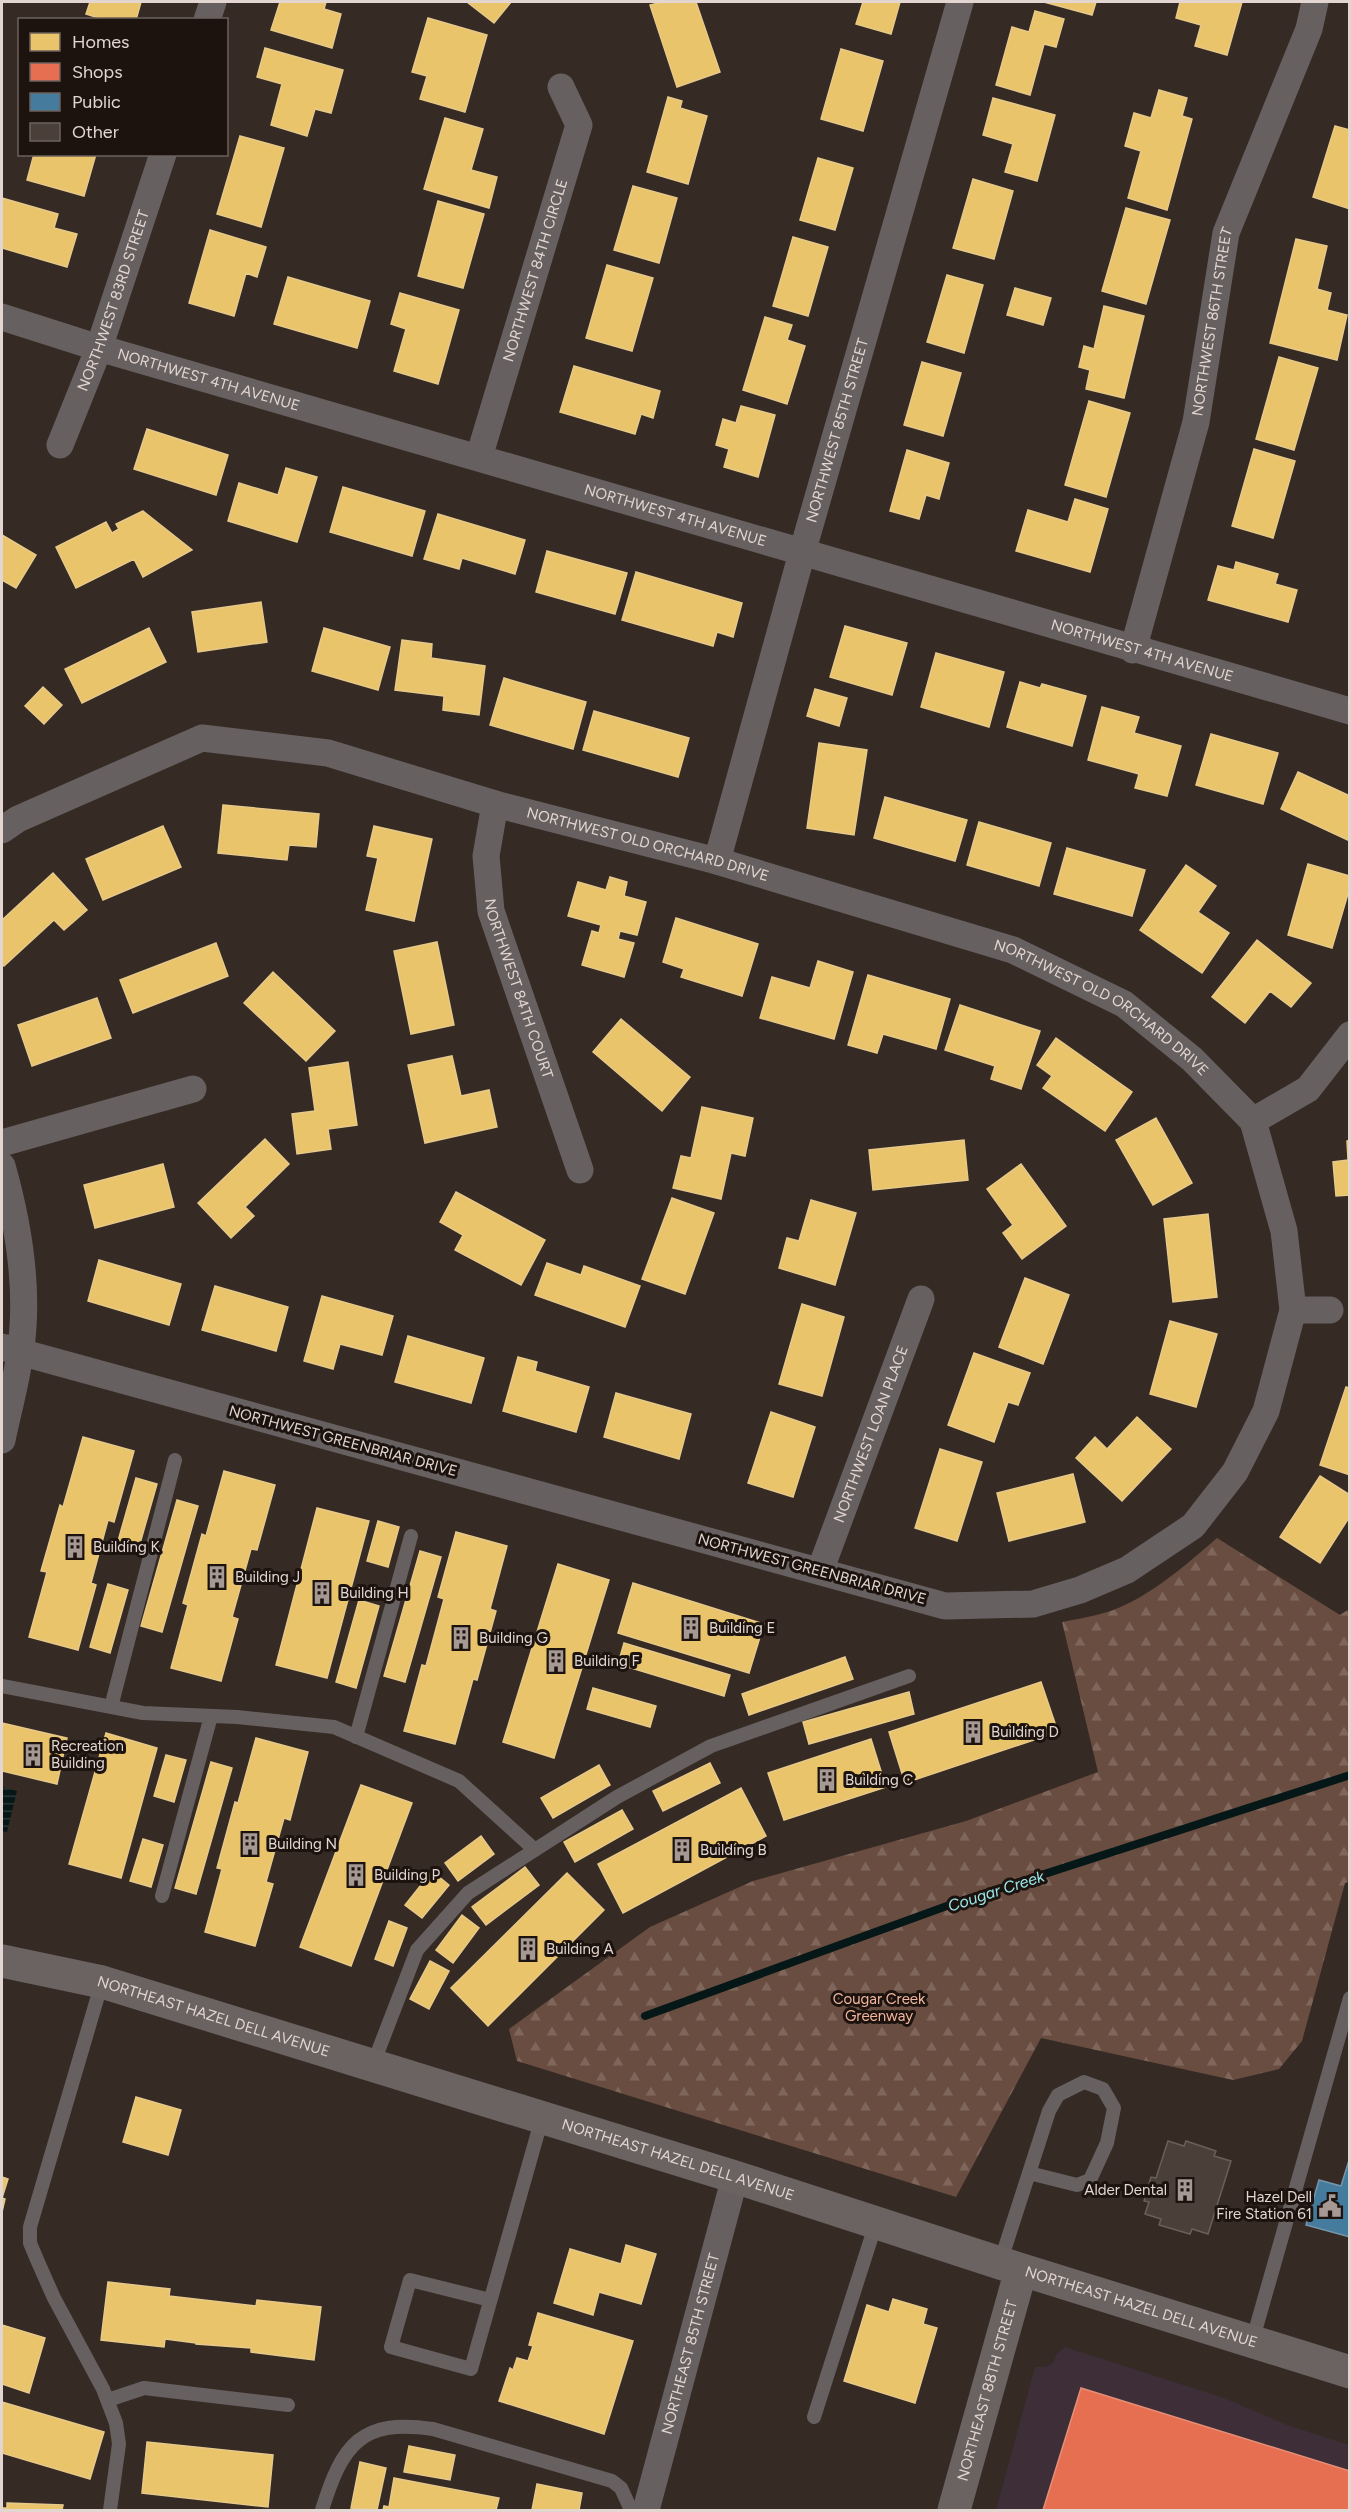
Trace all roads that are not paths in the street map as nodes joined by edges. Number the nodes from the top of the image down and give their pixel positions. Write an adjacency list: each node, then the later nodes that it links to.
1 (213, 2): 4 (street)
2 (960, 2): 11 (street, NORTHWEST 85TH STREET)
3 (1316, 2): 12 (street, NORTHWEST 86TH STREET)
4 (208, 18)
5 (561, 87): 10 (street, NORTHWEST 84TH CIRCLE)
6 (162, 156): 8 (street, NORTHWEST 83RD STREET)
7 (2, 317): 8 (street, NORTHWEST 4TH AVENUE)
8 (99, 348): 9 (street, NORTHWEST 83RD STREET); 10 (street, NORTHWEST 4TH AVENUE)
9 (60, 445)
10 (479, 457): 11 (street, NORTHWEST 4TH AVENUE)
11 (802, 553): 12 (street, NORTHWEST 4TH AVENUE); 16 (street, NORTHWEST 85TH STREET)
12 (1133, 650): 13 (street, NORTHWEST 4TH AVENUE)
13 (1350, 711)
14 (495, 804): 15 (street, NORTHWEST OLD ORCHARD DRIVE); 16 (street, NORTHWEST OLD ORCHARD DRIVE); 22 (street, NORTHWEST 84TH COURT)
15 (2, 830)
16 (717, 861): 19 (street, NORTHWEST OLD ORCHARD DRIVE)
17 (1350, 1035): 19 (street)
18 (193, 1089): 20 (street)
19 (1253, 1121): 24 (street, NORTHWEST GREENBRIAR DRIVE)
20 (2, 1143)
21 (2, 1166): 26 (street)
22 (580, 1170)
23 (921, 1299): 30 (street, NORTHWEST LOAN PLACE)
24 (1293, 1310): 25 (street); 30 (street, NORTHWEST GREENBRIAR DRIVE)
25 (1330, 1310)
26 (11, 1350): 27 (street); 30 (street, NORTHWEST GREENBRIAR DRIVE)
27 (2, 1440)
28 (174, 1460): 33 (lane)
29 (411, 1536): 35 (lane)
30 (820, 1571)
31 (909, 1676): 36 (lane)
32 (2, 1686): 33 (lane)
33 (111, 1707): 34 (lane)
34 (211, 1716): 35 (lane); 37 (lane)
35 (356, 1737): 36 (lane)
36 (535, 1850): 41 (lane)
37 (162, 1896)
38 (2, 1961): 39 (main road, NORTHEAST HAZEL DELL AVENUE)
39 (102, 1982): 41 (main road, NORTHEAST HAZEL DELL AVENUE); 50 (lane)
40 (1350, 1998): 48 (lane)
41 (372, 2067): 42 (main road, NORTHEAST HAZEL DELL AVENUE)
42 (542, 2118): 44 (main road, NORTHEAST HAZEL DELL AVENUE); 47 (lane)
43 (1029, 2173): 43 (lane); 46 (lane)
44 (735, 2177): 45 (main road, NORTHEAST HAZEL DELL AVENUE); 56 (street, NORTHEAST 85TH STREET)
45 (876, 2223): 46 (main road, NORTHEAST HAZEL DELL AVENUE); 52 (lane)
46 (1011, 2266): 48 (main road, NORTHEAST HAZEL DELL AVENUE); 57 (main road, NORTHEAST 88TH STREET)
47 (490, 2300): 47 (lane)
48 (1252, 2342): 49 (main road, NORTHEAST HAZEL DELL AVENUE)
49 (1350, 2372)
50 (108, 2400): 51 (lane); 53 (lane)
51 (288, 2405)
52 (814, 2417)
53 (110, 2511)
54 (322, 2511): 55 (lane)
55 (631, 2511)
56 (646, 2511)
57 (954, 2511)

